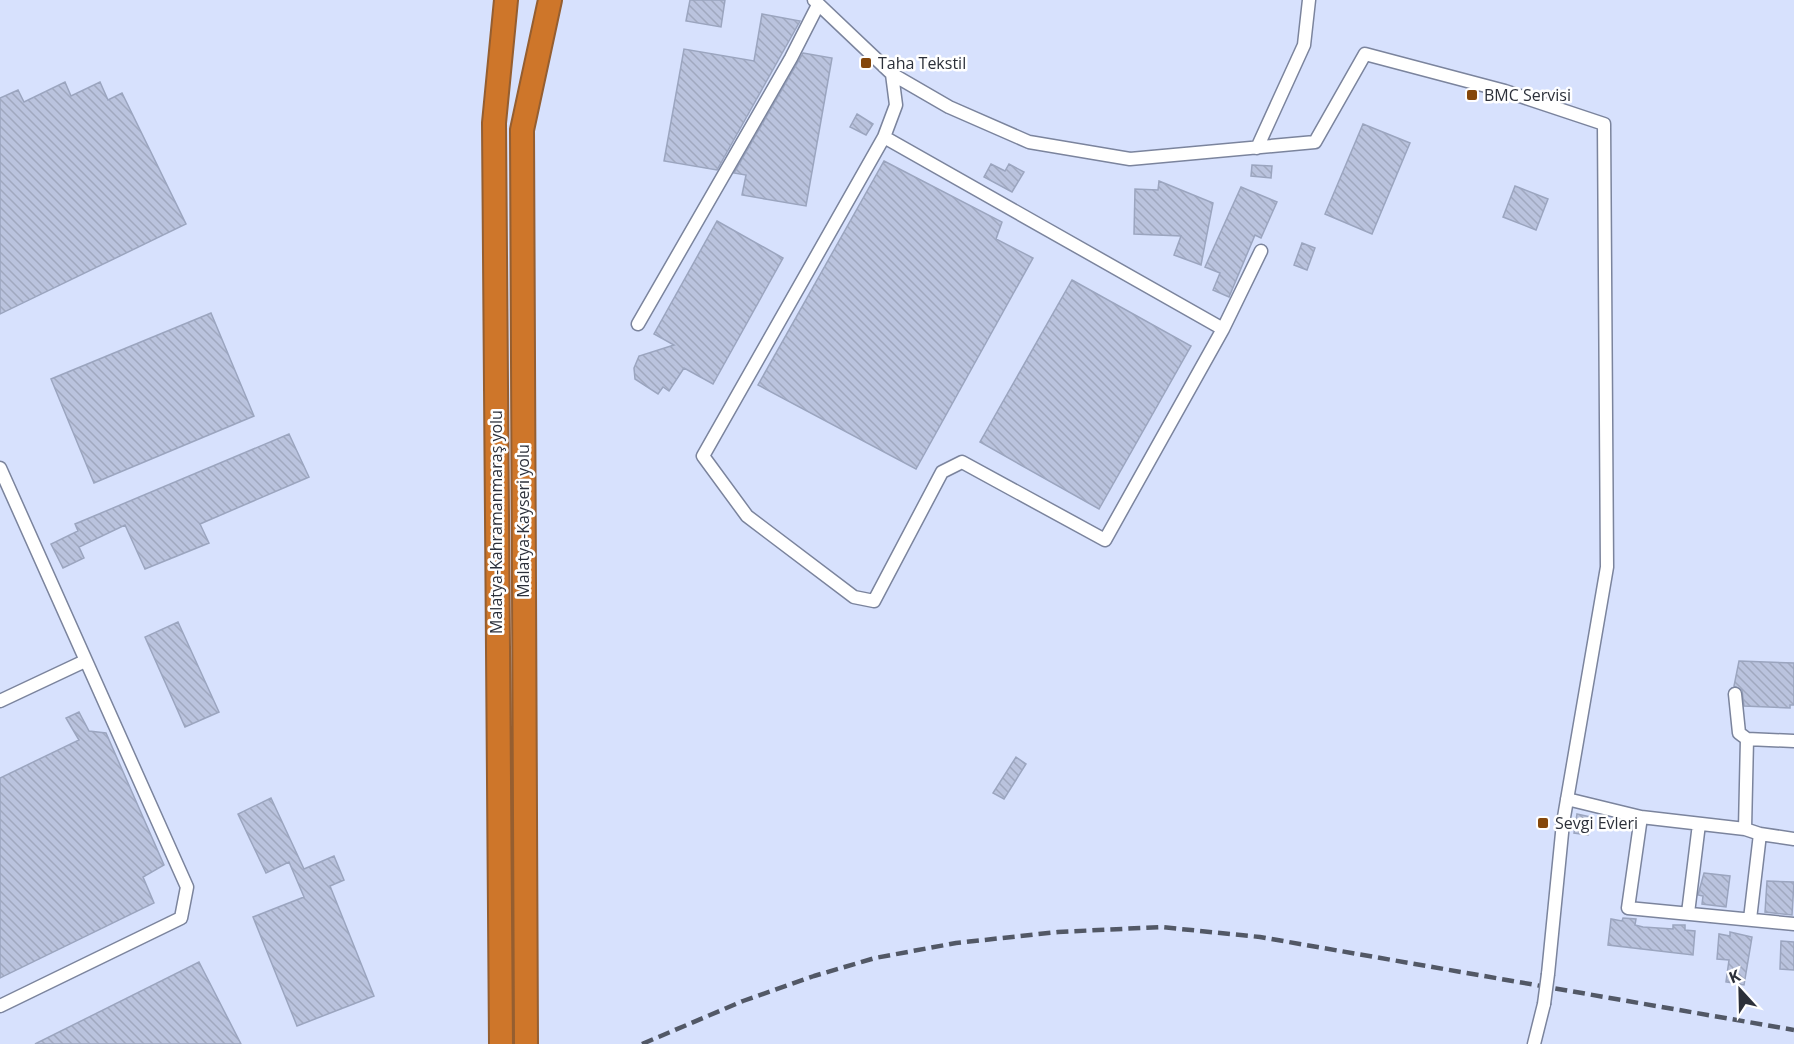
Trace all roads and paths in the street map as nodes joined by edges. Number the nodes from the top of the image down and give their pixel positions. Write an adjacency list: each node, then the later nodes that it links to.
1 (506, 0): 27 (highway, Malatya-Kahramanmaraş yolu)
2 (550, 0): 28 (highway, Malatya-Kayseri yolu)
3 (1310, 0): 7 (street)
4 (816, 2): 5 (street); 9 (street)
5 (892, 74): 6 (street); 7 (street)
6 (884, 137): 10 (street); 10 (street)
7 (1257, 148): 17 (street)
8 (1261, 250): 10 (street)
9 (638, 324)
10 (1223, 329)
11 (0, 468): 12 (street)
12 (85, 661): 14 (street); 26 (street)
13 (1735, 694): 15 (street)
14 (0, 701)
15 (1747, 739): 16 (street); 20 (street)
16 (1794, 741)
17 (1567, 799): 18 (street); 29 (street, bridge)
18 (1641, 817): 19 (street); 23 (street)
19 (1699, 824): 20 (street); 23 (street)
20 (1745, 829): 21 (street)
21 (1760, 834): 22 (street); 24 (street)
22 (1794, 839)
23 (1688, 913): 24 (street)
24 (1750, 919): 25 (street)
25 (1794, 924)
26 (0, 1006)
27 (501, 1044)
28 (526, 1044)
29 (1534, 1044)

